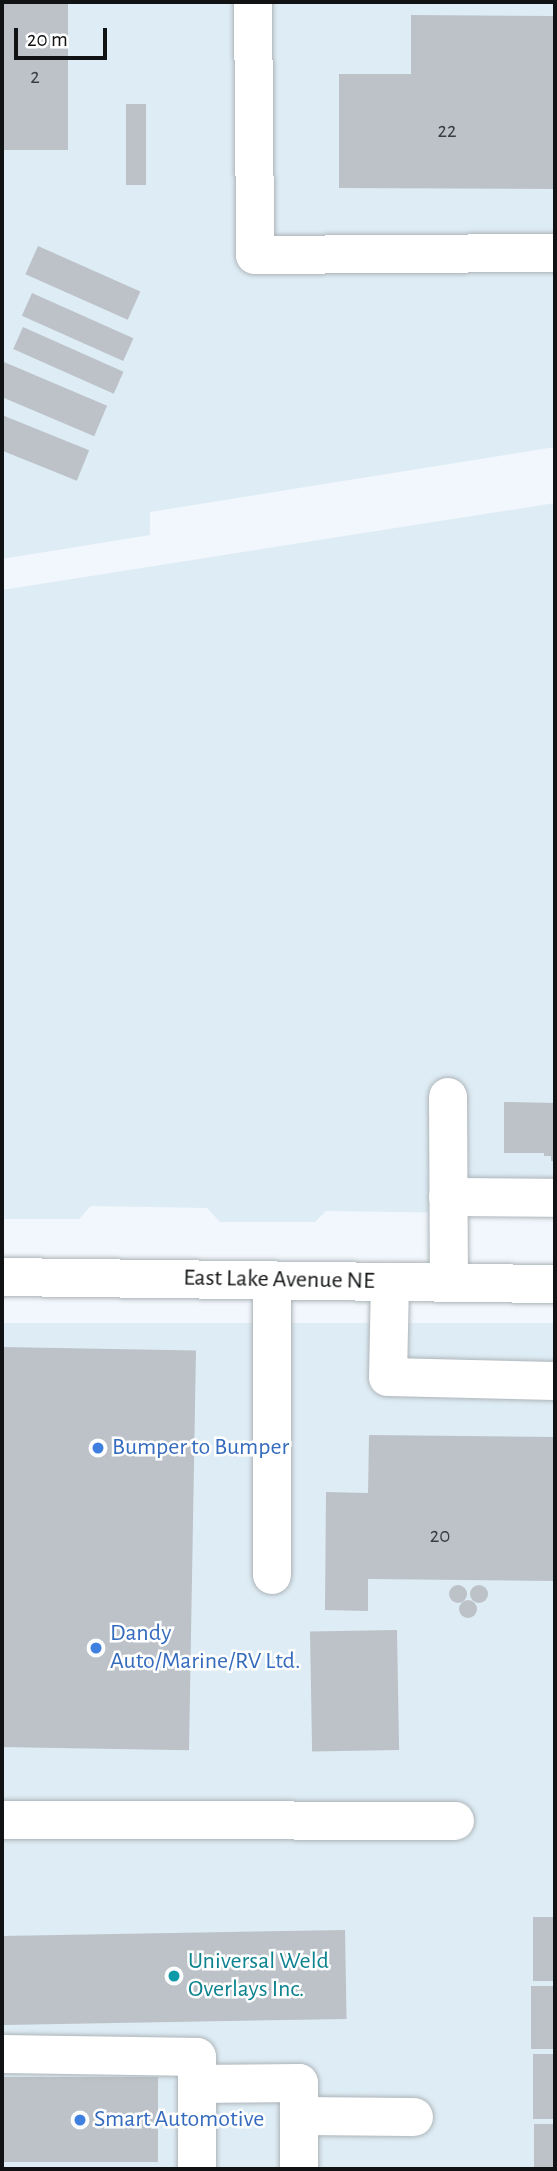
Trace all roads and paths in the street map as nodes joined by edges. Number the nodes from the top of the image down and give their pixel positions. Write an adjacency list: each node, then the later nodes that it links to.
1 (253, 2): 2 (street)
2 (555, 253)
3 (447, 1097): 4 (street)
4 (448, 1197): 5 (street); 9 (street)
5 (555, 1198)
6 (2, 1277): 7 (street, East Lake Avenue NE)
7 (272, 1280): 8 (street, East Lake Avenue NE); 12 (street)
8 (390, 1282): 9 (street, East Lake Avenue NE); 11 (street)
9 (449, 1282): 10 (street, East Lake Avenue NE)
10 (555, 1284)
11 (555, 1381)
12 (272, 1575)
13 (2, 1820): 14 (street)
14 (455, 1821)
15 (2, 2054): 16 (street)
16 (197, 2084): 17 (street); 19 (street)
17 (299, 2116): 18 (street); 20 (street)
18 (414, 2117)
19 (197, 2169)
20 (299, 2169)

